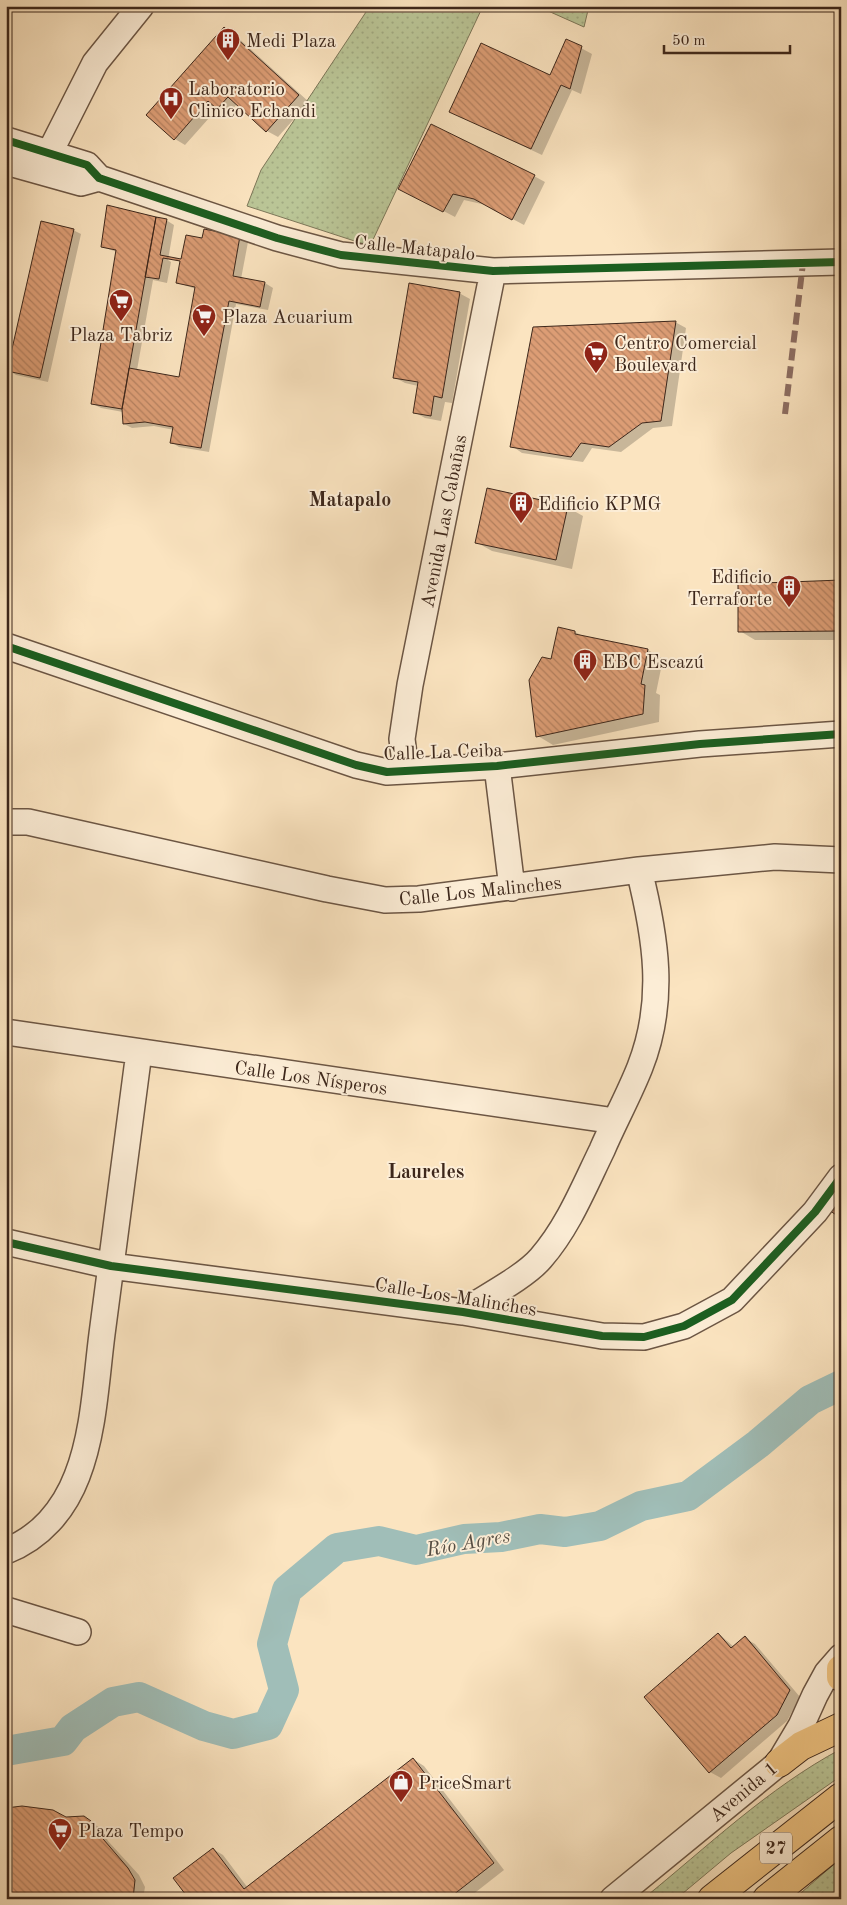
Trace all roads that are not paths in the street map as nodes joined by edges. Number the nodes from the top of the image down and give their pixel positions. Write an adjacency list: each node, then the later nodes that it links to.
1 (141, 6): 3 (street)
2 (6, 140): 3 (street, Calle Matapalo)
3 (49, 154): 5 (street, Calle Matapalo)
4 (6, 162): 5 (street, Calle Matapalo)
5 (99, 178): 7 (street, Calle Matapalo)
6 (841, 262): 7 (street, Calle Matapalo)
7 (493, 271): 11 (street, Avenida Las Cabañas)
8 (6, 646): 11 (street, Calle La Ceiba)
9 (841, 734): 10 (street, Calle La Ceiba)
10 (497, 766): 11 (street, Calle La Ceiba); 15 (street)
11 (406, 772)
12 (6, 822): 15 (street, Calle Los Malinches)
13 (841, 860): 14 (street, Calle Los Malinches)
14 (639, 870): 15 (street, Calle Los Malinches); 18 (street)
15 (512, 888)
16 (6, 1032): 17 (street, Calle Los Nísperos)
17 (139, 1052): 18 (street, Calle Los Nísperos); 21 (street)
18 (615, 1121): 22 (street)
19 (841, 1177): 22 (street, Calle Los Malinches)
20 (6, 1242): 21 (street, Calle Los Malinches)
21 (111, 1266): 22 (street, Calle Los Malinches); 23 (street)
22 (463, 1312)
23 (6, 1552)
24 (6, 1610): 25 (street)
25 (78, 1632)
26 (841, 1658): 30 (street, Avenida 1)
27 (841, 1669): 28 (highway)
28 (841, 1677)
29 (841, 1727): 30 (highway)
30 (778, 1763): 33 (street, Avenida 1)
31 (841, 1797): 34 (highway, 27)
32 (841, 1840): 35 (highway, 27)
33 (613, 1899)
34 (712, 1899)
35 (767, 1899)

